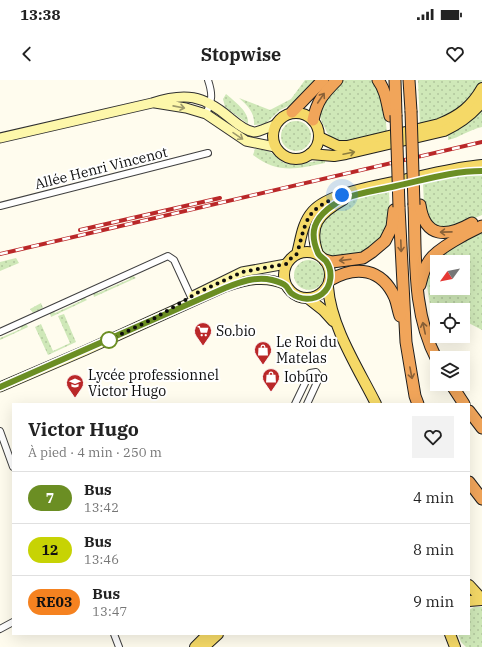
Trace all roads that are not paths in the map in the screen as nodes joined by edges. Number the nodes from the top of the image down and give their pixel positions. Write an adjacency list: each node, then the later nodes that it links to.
1 (208, 80): 10 (street)
2 (323, 80): 11 (highway)
3 (337, 80): 14 (highway, one-way to 3)
4 (378, 80): 13 (highway)
5 (395, 80): 13 (highway)
6 (409, 80): 23 (highway, bridge)
7 (482, 88): 16 (main road)
8 (482, 102): 20 (main road, one-way to 8)
9 (152, 103): 10 (main road); 12 (main road, one-way to 12); 17 (main road)
10 (211, 104): 12 (street); 15 (main road)
11 (292, 112): 14 (main road); 15 (main road)
12 (206, 114): 18 (main road, one-way to 18)
13 (393, 116): 25 (highway, bridge)
14 (313, 120): 16 (main road)
15 (274, 125): 18 (main road)
16 (319, 137): 20 (main road)
17 (0, 138)
18 (275, 147): 20 (main road)
19 (208, 153): 24 (street, Allée Henri Vincenot)
20 (310, 154)
21 (482, 165): 28 (main road)
22 (482, 171): 29 (main road)
23 (417, 205): 26 (highway, one-way to 23); 33 (highway)
24 (0, 206)
25 (397, 207): 29 (highway, one-way to 29); 39 (highway, one-way to 39)
26 (482, 219)
27 (482, 226): 33 (highway)
28 (297, 254): 29 (main road); 30 (main road)
29 (322, 257): 31 (main road)
30 (286, 264): 32 (main road); 34 (main road)
31 (329, 284): 35 (main road); 37 (main road); 39 (highway)
32 (286, 285): 35 (main road); 36 (main road)
33 (417, 293): 40 (highway, one-way to 33)
34 (191, 297): 36 (main road); 38 (street)
35 (309, 299): 37 (main road)
36 (155, 318): 41 (main road)
37 (335, 322): 45 (main road)
38 (0, 332)
39 (406, 342): 46 (highway, one-way to 46)
40 (432, 351)
41 (0, 387)
42 (456, 391): 47 (highway)
43 (295, 403): 44 (street)
44 (306, 403)
45 (376, 403)
46 (418, 403)
47 (463, 403)
48 (470, 411): 49 (highway)
49 (482, 428)
50 (0, 431): 51 (street)
51 (12, 464)
52 (470, 483): 53 (highway)
53 (482, 499)
54 (470, 586): 55 (main road)
55 (482, 599): 56 (main road)
56 (470, 601)
57 (12, 623): 58 (street)
58 (0, 629)
59 (114, 635): 63 (street)
60 (208, 635): 64 (main road)
61 (217, 635): 65 (main road)
62 (447, 635): 66 (main road)
63 (119, 647)
64 (195, 647)
65 (204, 647)
66 (455, 647)

